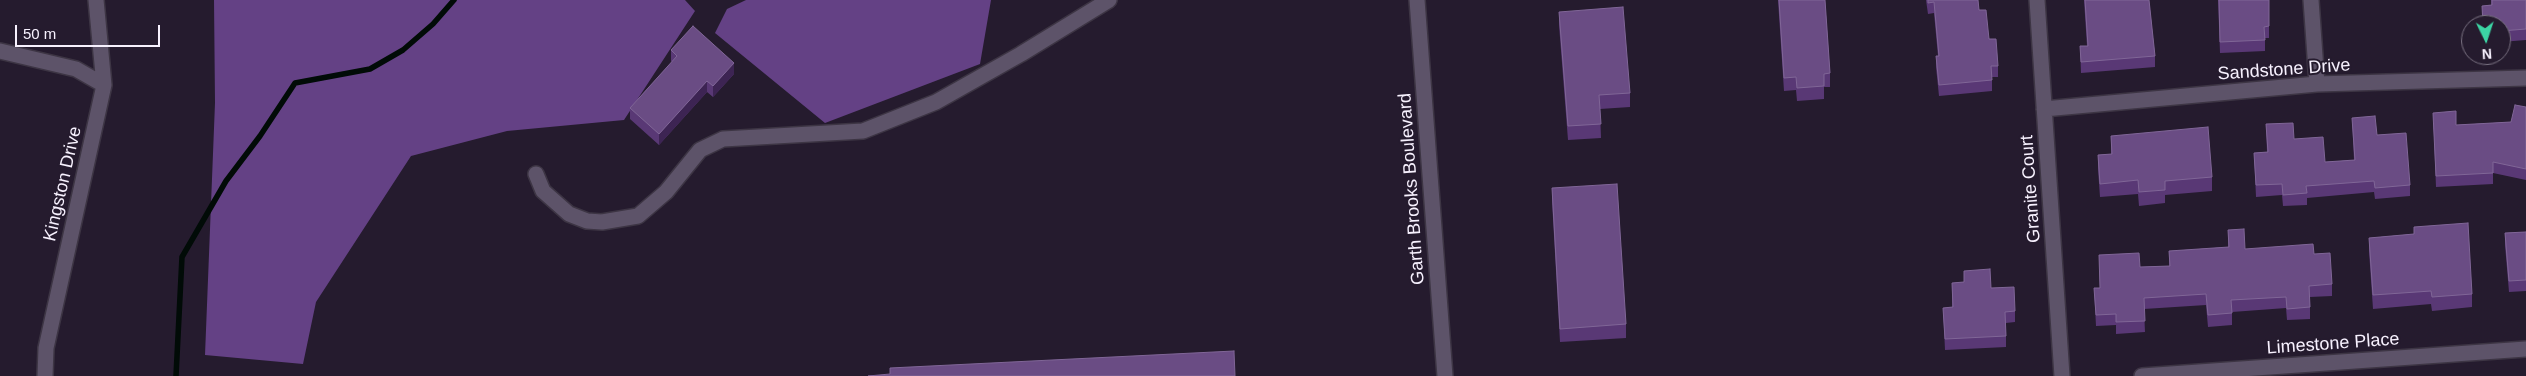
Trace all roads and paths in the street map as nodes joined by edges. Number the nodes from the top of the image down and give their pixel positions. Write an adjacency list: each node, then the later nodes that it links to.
1 (96, 0): 9 (street, Kingston Drive)
2 (1109, 0): 11 (street)
3 (1417, 0): 14 (street, Garth Brooks Boulevard)
4 (2037, 0): 10 (street, Granite Court)
5 (2311, 0): 8 (street)
6 (0, 51): 9 (street)
7 (2526, 78): 8 (street, Sandstone Drive)
8 (2317, 84): 10 (street, Sandstone Drive)
9 (104, 85): 13 (street, Kingston Drive)
10 (2044, 109): 15 (street, Granite Court)
11 (536, 174)
12 (2526, 349): 16 (street, Limestone Place)
13 (45, 376)
14 (1445, 376)
15 (2062, 376)
16 (2142, 376)

